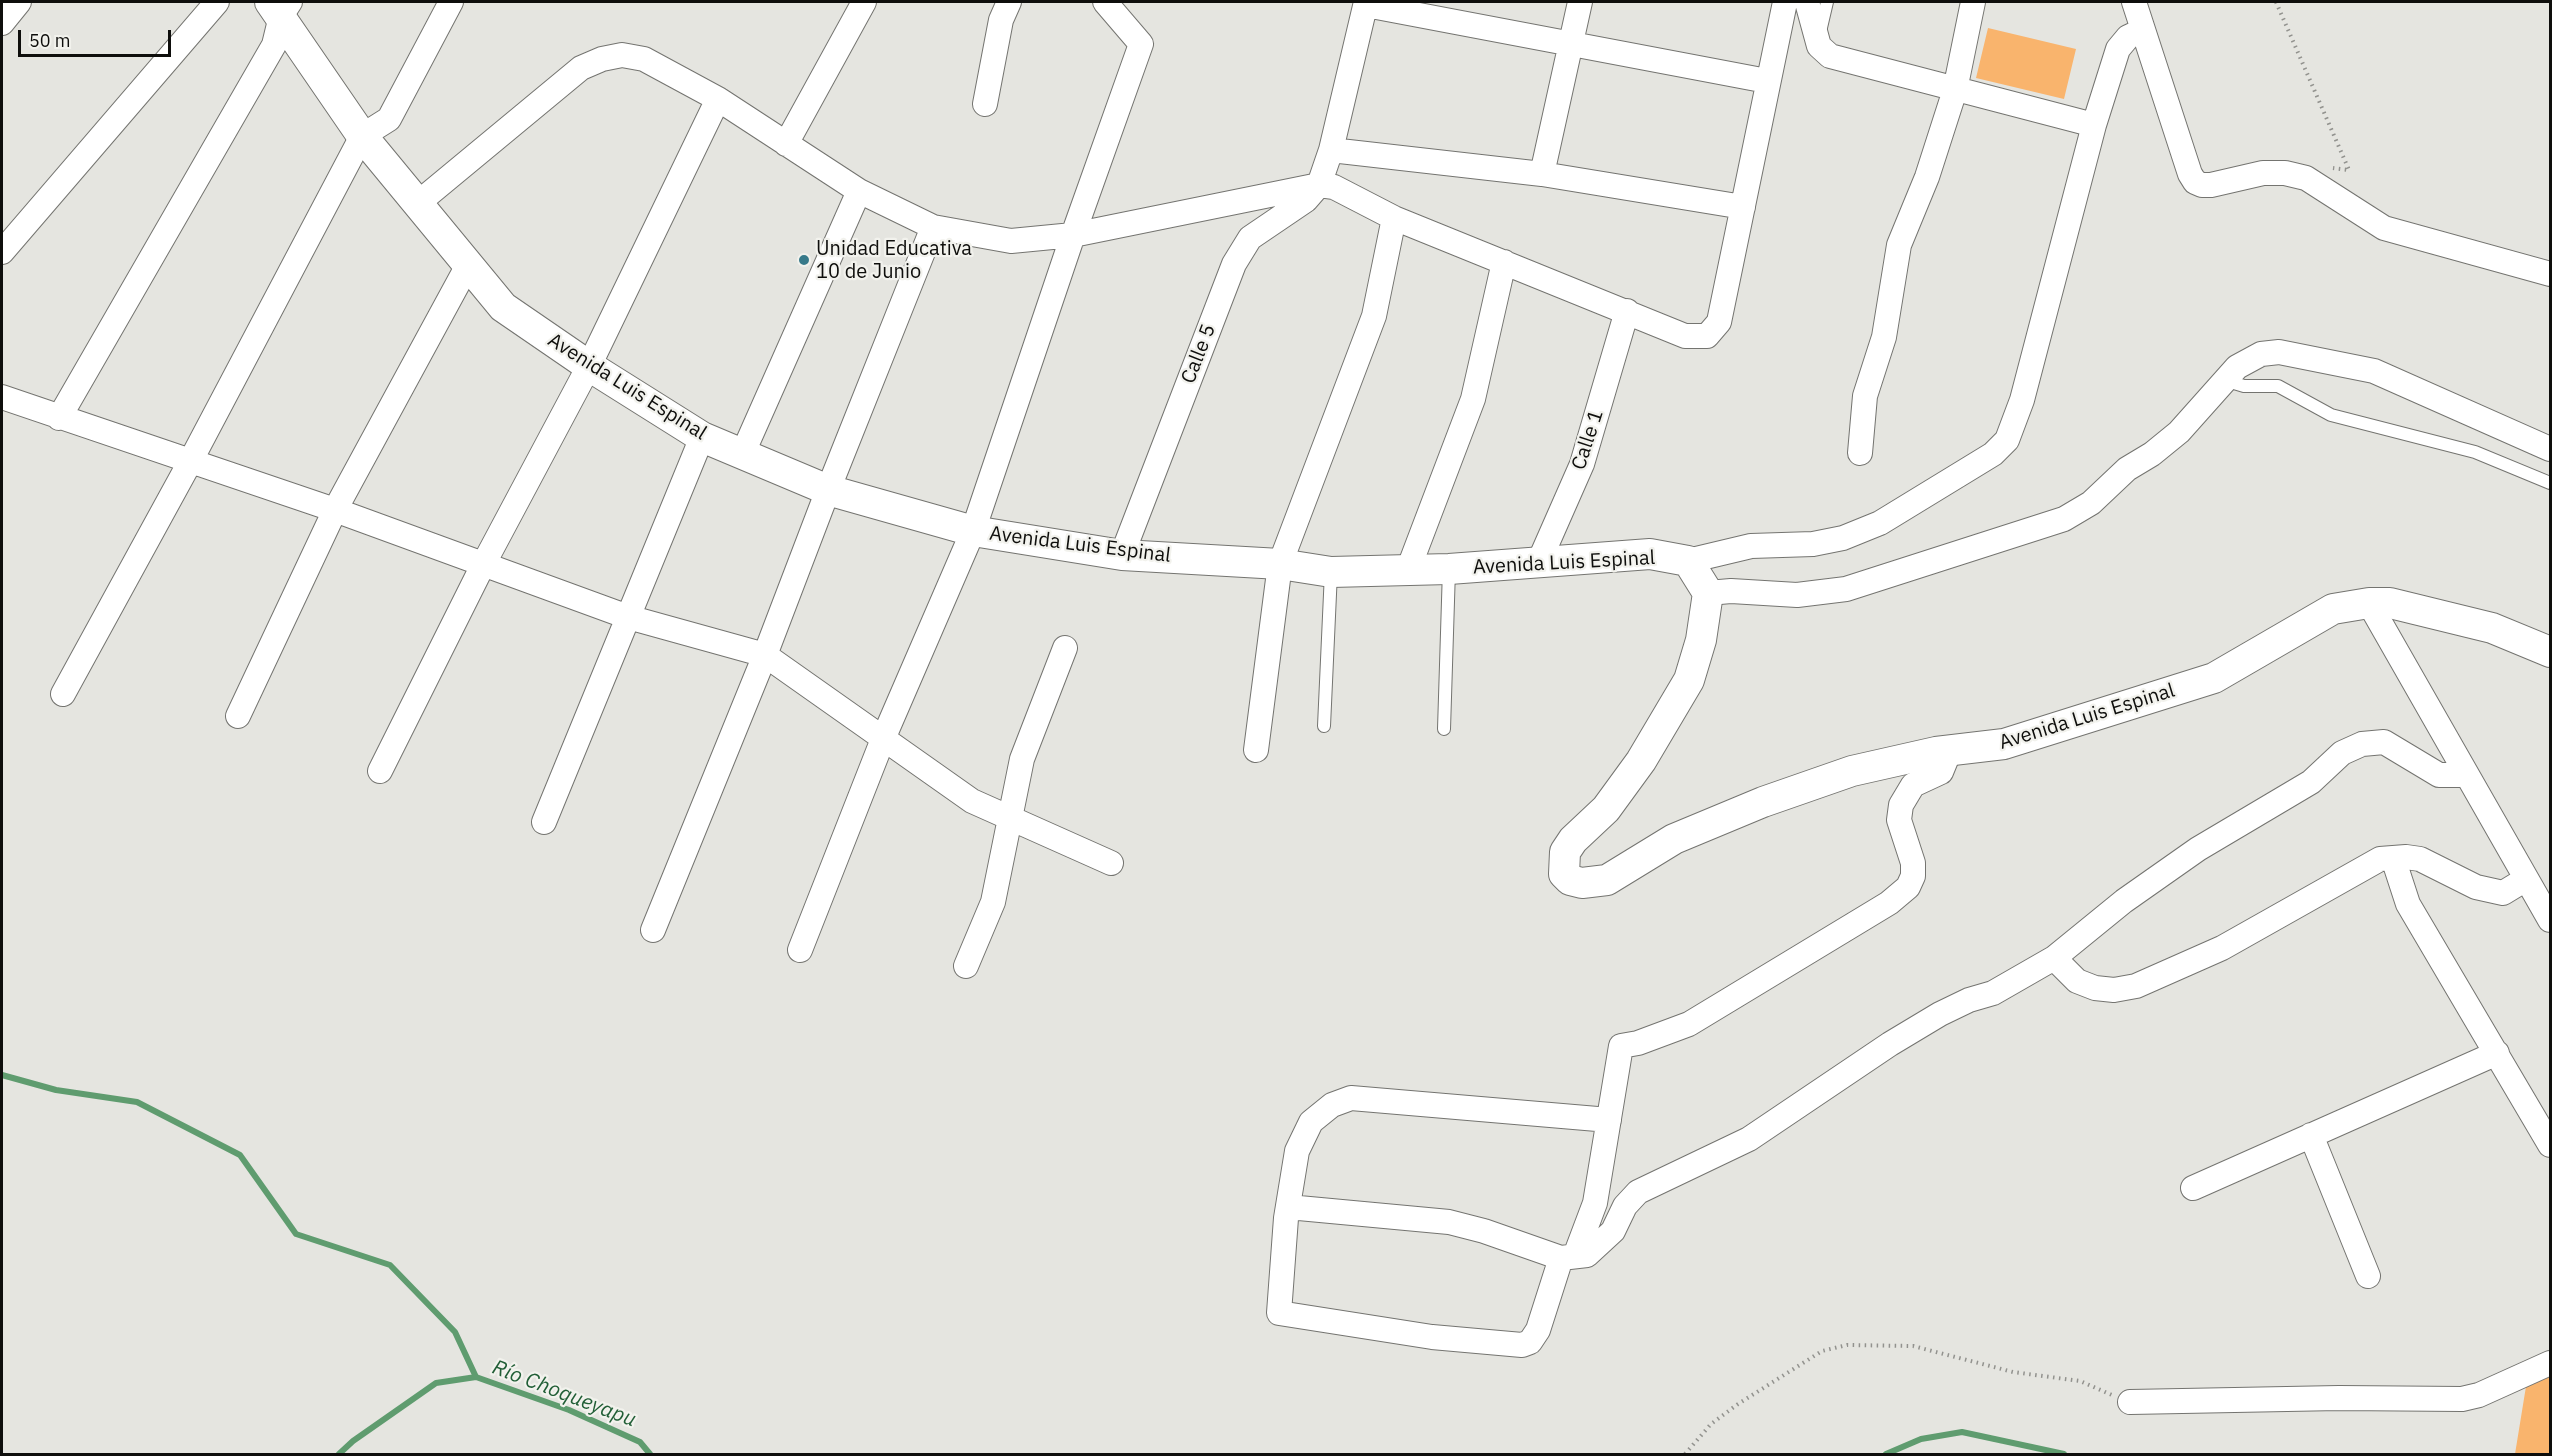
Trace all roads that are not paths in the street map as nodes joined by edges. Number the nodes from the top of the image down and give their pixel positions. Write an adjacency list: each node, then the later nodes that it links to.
1 (19, 2): 15 (street)
2 (217, 2): 35 (street)
3 (451, 2): 24 (street)
4 (864, 2): 25 (street)
5 (1010, 2): 22 (street)
6 (1105, 2): 34 (street)
7 (1580, 2): 18 (street)
8 (1785, 2): 19 (street)
9 (1807, 2): 17 (street)
10 (1827, 2): 17 (lane)
11 (1973, 2): 20 (street)
12 (2134, 2): 16 (street)
13 (1366, 3): 18 (street); 26 (street)
14 (280, 6): 24 (street, Avenida Luis Espinal); 43 (street)
15 (2, 22)
16 (2143, 30): 23 (street); 38 (street)
17 (1816, 39): 20 (street)
18 (1570, 44): 19 (street); 27 (street)
19 (1767, 81): 31 (street)
20 (1954, 90): 23 (street); 46 (street)
21 (718, 99): 25 (street); 30 (street); 40 (street)
22 (985, 104)
23 (2094, 125): 54 (street)
24 (362, 136): 30 (street, Avenida Luis Espinal); 48 (street)
25 (786, 144): 29 (street)
26 (1331, 150): 27 (street); 28 (street)
27 (1542, 174): 31 (street)
28 (1319, 185): 32 (street); 34 (street); 53 (street, Calle 5)
29 (858, 191): 33 (street); 47 (street)
30 (418, 203): 37 (street, Avenida Luis Espinal)
31 (1743, 207): 39 (street)
32 (1394, 218): 36 (street); 55 (street)
33 (933, 227): 34 (street); 50 (street)
34 (1073, 236): 52 (street)
35 (2, 252)
36 (1504, 262): 39 (street); 59 (street)
37 (468, 266): 40 (street, Avenida Luis Espinal); 51 (street)
38 (2550, 274)
39 (1627, 311): 56 (street, Calle 1)
40 (589, 366): 44 (street, Avenida Luis Espinal); 57 (street)
41 (2224, 380): 45 (street); 49 (lane); 61 (street)
42 (2, 396): 43 (street)
43 (59, 418): 48 (street)
44 (702, 437): 47 (street, Avenida Luis Espinal); 63 (street)
45 (2550, 449)
46 (1860, 453)
47 (742, 455): 50 (street, Avenida Luis Espinal)
48 (190, 462): 51 (street); 67 (street)
49 (2550, 483)
50 (828, 490): 52 (street, Avenida Luis Espinal); 66 (street)
51 (335, 510): 57 (street); 68 (street)
52 (973, 531): 53 (street, Avenida Luis Espinal); 71 (street)
53 (1122, 555): 55 (street, Avenida Luis Espinal)
54 (1688, 561): 56 (street, Avenida Luis Espinal); 61 (street)
55 (1281, 564): 60 (street, Avenida Luis Espinal); 72 (street)
56 (1538, 564): 58 (street, Avenida Luis Espinal)
57 (483, 565): 63 (street); 74 (street)
58 (1449, 569): 59 (street, Avenida Luis Espinal); 70 (lane)
59 (1408, 570): 60 (street, Avenida Luis Espinal)
60 (1331, 572): 69 (lane)
61 (1708, 593): 73 (street, Avenida Luis Espinal)
62 (2369, 603): 65 (street, Avenida Luis Espinal); 73 (street, Avenida Luis Espinal); 75 (street)
63 (628, 617): 66 (street); 77 (street)
64 (1065, 648): 76 (street)
65 (2550, 652)
66 (765, 655): 71 (street); 82 (street)
67 (63, 694)
68 (238, 716)
69 (1324, 726)
70 (1444, 729)
71 (883, 739): 76 (street); 83 (street)
72 (1256, 750)
73 (1950, 750): 87 (street)
74 (380, 771)
75 (2466, 775): 80 (street); 84 (street)
76 (1010, 818): 79 (street); 85 (street)
77 (544, 822)
78 (2393, 858): 80 (street); 84 (street); 86 (street)
79 (1112, 863)
80 (2526, 879): 81 (street)
81 (2550, 920)
82 (653, 930)
83 (800, 950)
84 (2054, 958): 92 (street)
85 (966, 966)
86 (2497, 1053): 88 (street); 89 (street)
87 (1609, 1120): 91 (street); 92 (street)
88 (2311, 1136): 90 (street); 93 (street)
89 (2550, 1145)
90 (2193, 1188)
91 (1288, 1207): 92 (street); 92 (street)
92 (1568, 1257)
93 (2368, 1276)
94 (2550, 1363): 95 (street)
95 (2130, 1402)

